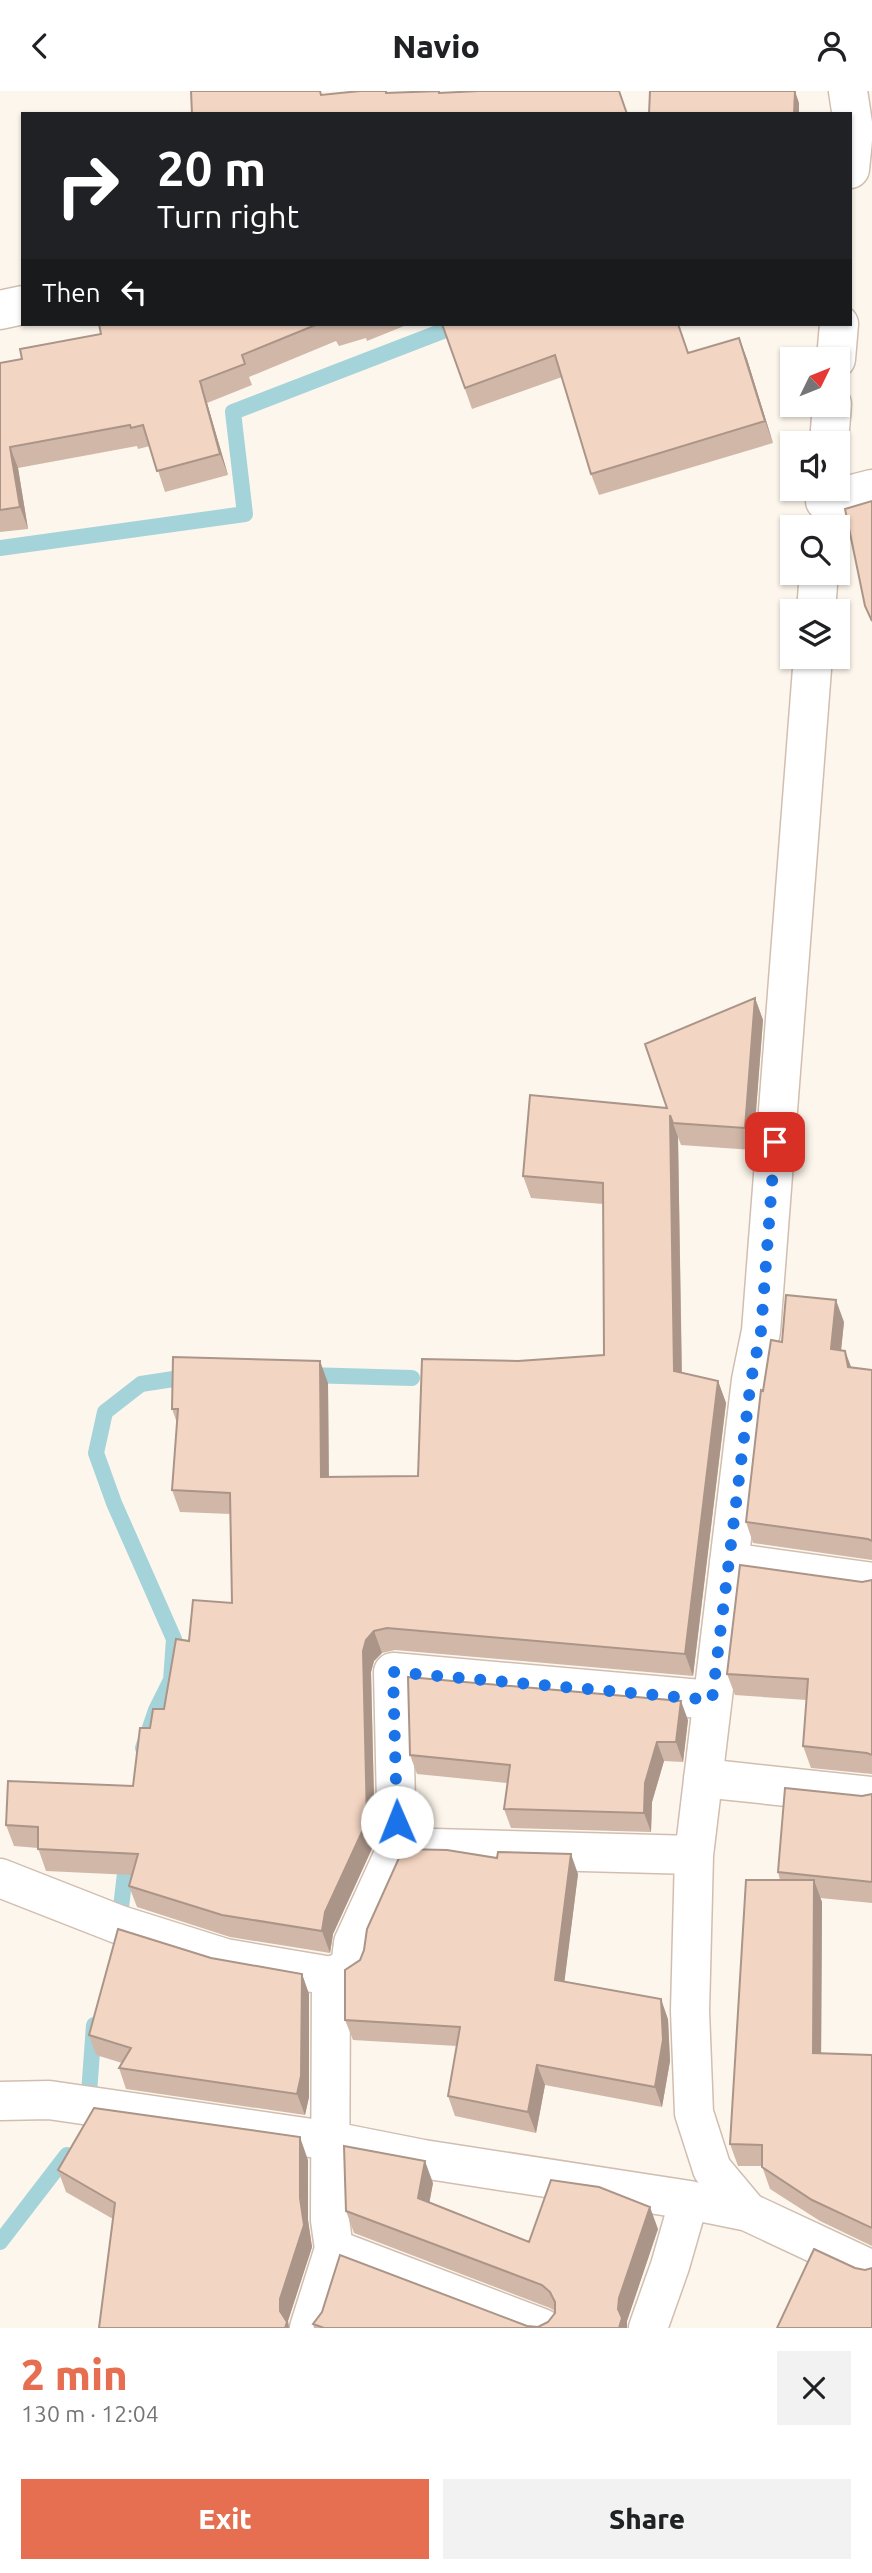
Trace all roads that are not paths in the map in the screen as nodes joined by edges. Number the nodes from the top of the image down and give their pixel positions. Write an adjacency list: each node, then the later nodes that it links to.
1 (848, 91): 2 (street)
2 (859, 128): 3 (street)
3 (852, 160)
4 (21, 305): 5 (street)
5 (0, 310)
6 (839, 326): 7 (street)
7 (837, 347)
8 (872, 489): 9 (street)
9 (824, 505)
10 (812, 669): 11 (street)
11 (729, 1562): 12 (street); 13 (street)
12 (872, 1582)
13 (712, 1700): 14 (street); 16 (street)
14 (703, 1778): 15 (street); 17 (street)
15 (872, 1796)
16 (397, 1847): 17 (street); 19 (street)
17 (694, 1855): 23 (street)
18 (0, 1878): 19 (street)
19 (331, 1976): 21 (street)
20 (0, 2101): 21 (street)
21 (331, 2141): 22 (street); 24 (street)
22 (689, 2200): 23 (street); 28 (street)
23 (748, 2212): 25 (street)
24 (334, 2249): 26 (street); 27 (street)
25 (872, 2270)
26 (309, 2328)
27 (542, 2328)
28 (648, 2328)

